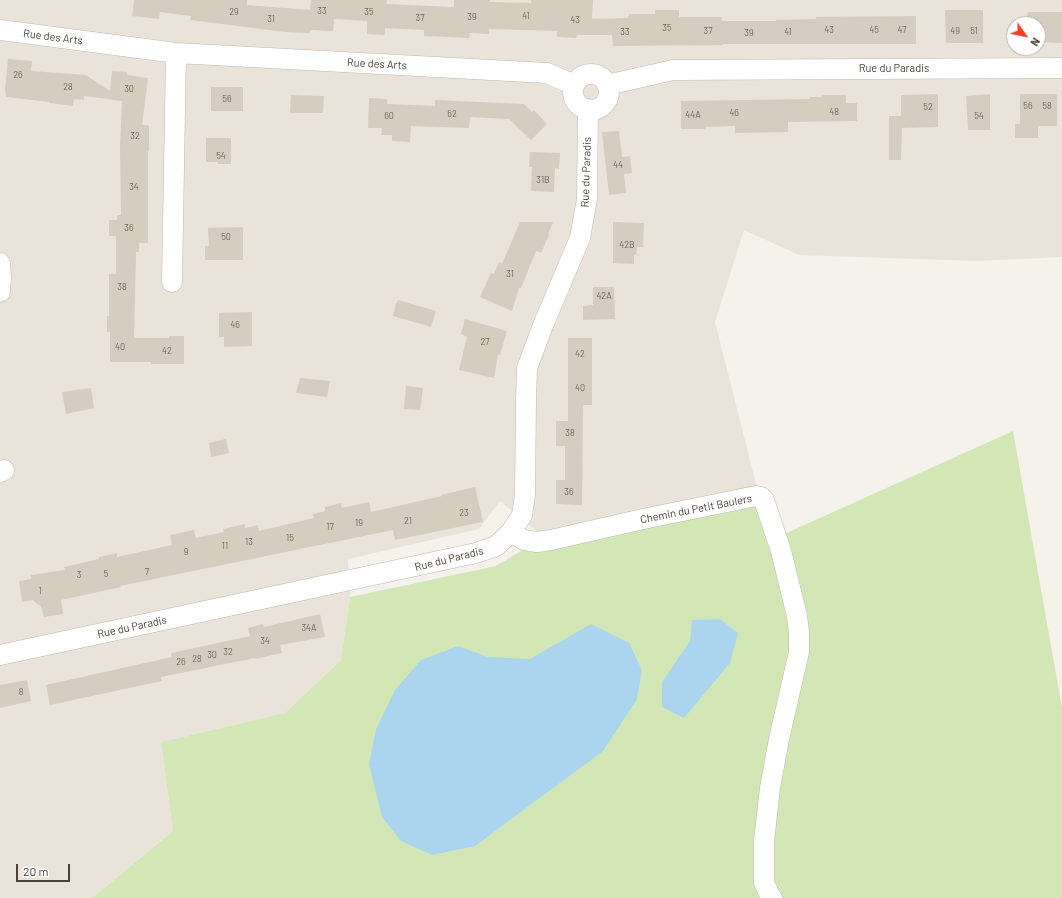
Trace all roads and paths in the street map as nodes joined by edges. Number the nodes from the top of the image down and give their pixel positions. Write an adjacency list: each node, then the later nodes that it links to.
1 (0, 30): 2 (street, Rue des Arts)
2 (176, 54): 4 (street, Rue des Arts); 8 (street)
3 (1062, 68): 5 (street, Rue du Paradis)
4 (574, 85): 5 (street); 6 (street)
5 (607, 85): 6 (street)
6 (588, 109): 10 (street, Rue du Paradis)
7 (0, 263): 9 (street)
8 (172, 282)
9 (0, 292)
10 (512, 532): 11 (street, Rue du Paradis); 12 (street, Chemin du Petit Baulers)
11 (0, 655)
12 (772, 898)

